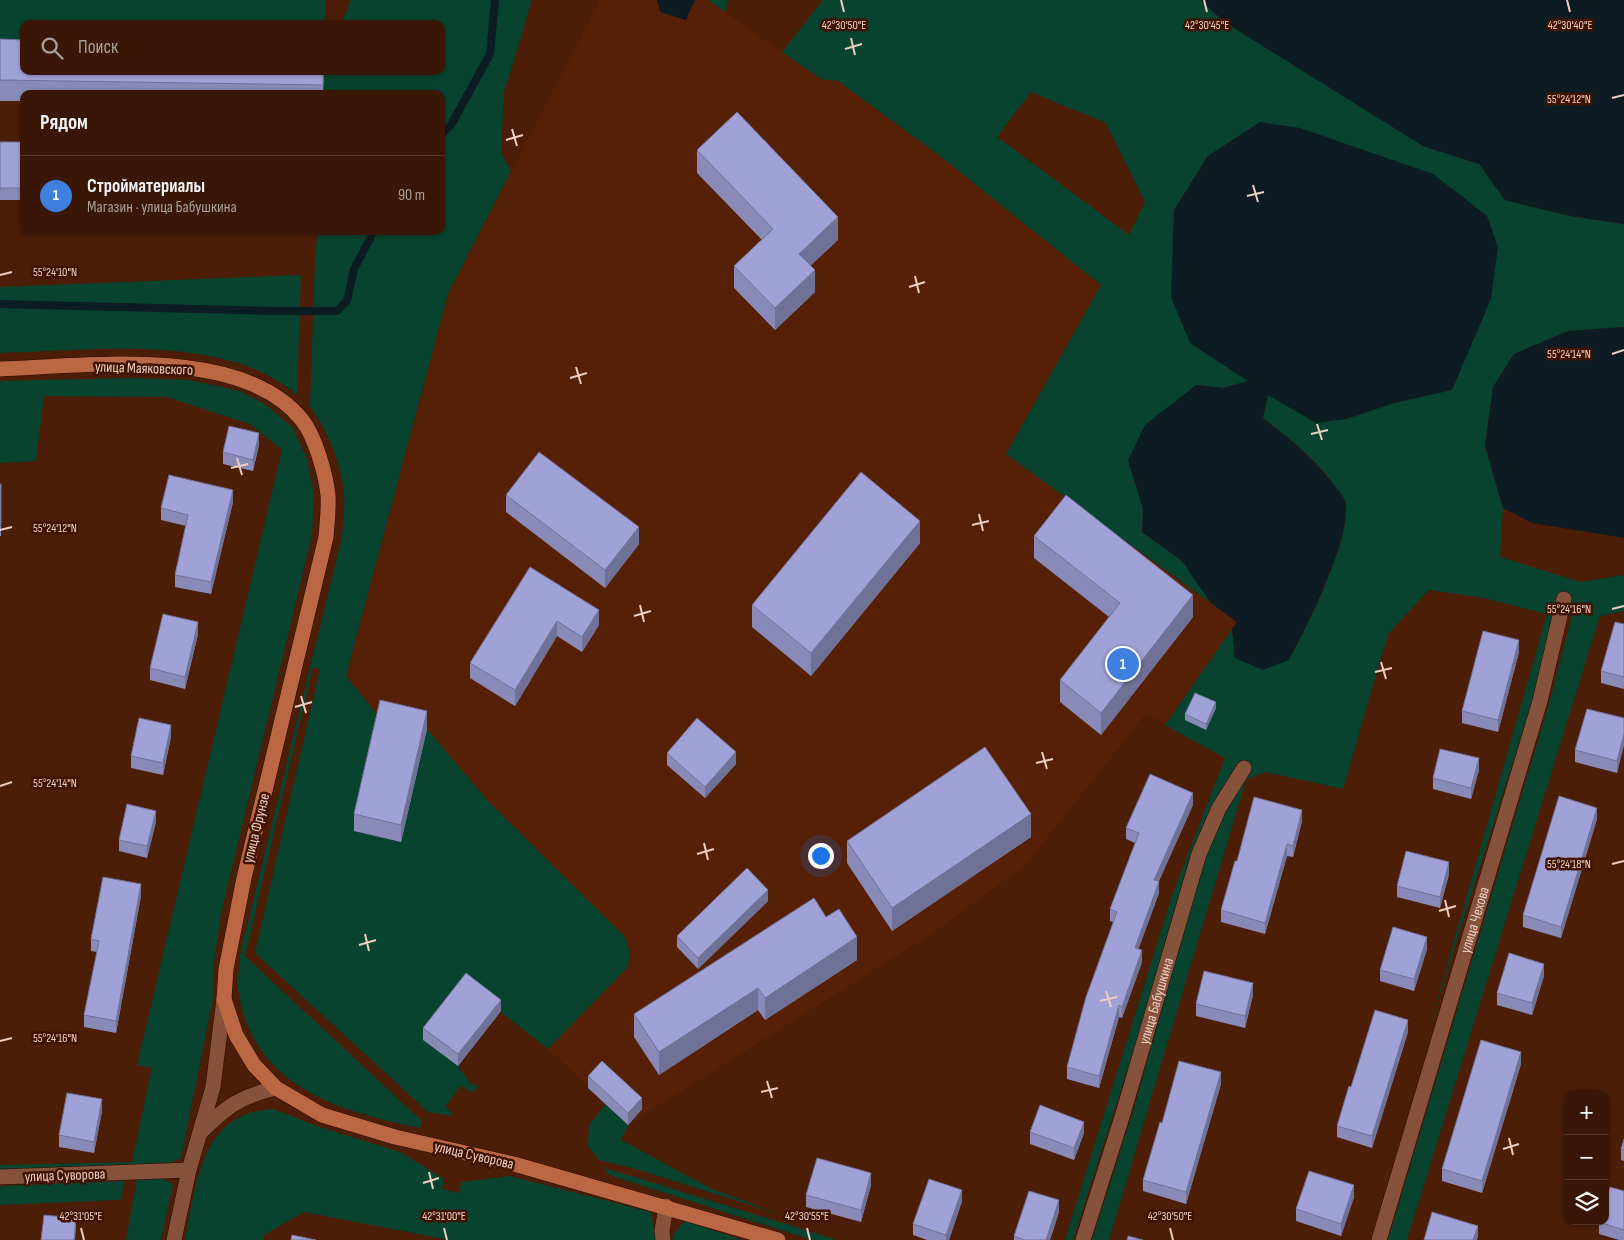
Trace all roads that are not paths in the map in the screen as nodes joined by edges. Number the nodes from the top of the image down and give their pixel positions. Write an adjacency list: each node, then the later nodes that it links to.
1 (0, 369): 2 (main road, улица Маяковского)
2 (302, 420): 5 (main road, улица Фрунзе)
3 (1564, 599): 15 (street, улица Чехова)
4 (1244, 768): 14 (street, улица Бабушкина)
5 (224, 999): 6 (main road, улица Суворова); 7 (street, улица Фрунзе)
6 (276, 1088): 7 (street); 10 (main road, улица Суворова)
7 (198, 1136): 8 (street, улица Фрунзе)
8 (189, 1170): 9 (street, улица Суворова); 11 (street, улица Фрунзе)
9 (0, 1177)
10 (666, 1206): 12 (street); 13 (main road, улица Суворова)
11 (174, 1240)
12 (663, 1240)
13 (778, 1240)
14 (1083, 1240)
15 (1379, 1240)

